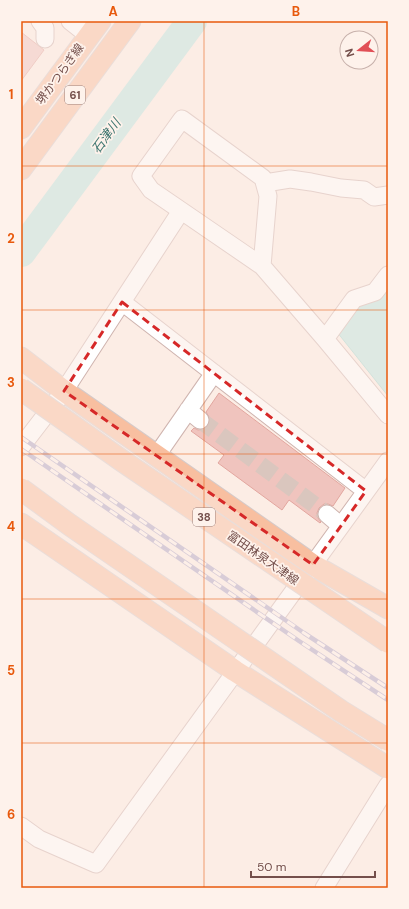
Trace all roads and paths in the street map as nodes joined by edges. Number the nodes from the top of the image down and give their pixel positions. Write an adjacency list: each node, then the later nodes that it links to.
1 (40, 21): 5 (street)
2 (70, 21): 4 (street)
3 (130, 21): 7 (main road, 堺かつらぎ線 / 61)
4 (94, 28): 6 (main road, 堺かつらぎ線 / 61)
5 (45, 39)
6 (21, 128)
7 (21, 169)
8 (265, 183): 9 (street); 10 (street); 11 (street)
9 (388, 195)
10 (181, 211): 11 (street); 13 (street)
11 (262, 266): 14 (street)
12 (388, 274): 14 (street)
13 (122, 302): 16 (street); 18 (street)
14 (325, 339): 19 (street)
15 (21, 358): 18 (main road)
16 (214, 373): 21 (street); 24 (street)
17 (21, 389): 30 (main road, 富田林泉大津線 / 38, bridge)
18 (64, 391): 20 (street); 21 (main road)
19 (388, 415)
20 (21, 447)
21 (157, 455): 28 (main road)
22 (388, 461): 24 (street)
23 (21, 489): 32 (main road, bridge)
24 (366, 491): 27 (street)
25 (327, 514): 27 (street)
26 (21, 524): 31 (main road)
27 (341, 526): 28 (street)
28 (313, 565): 29 (main road); 31 (street)
29 (388, 608)
30 (388, 642)
31 (235, 671): 33 (main road); 35 (street)
32 (388, 740)
33 (388, 768)
34 (388, 785): 36 (street)
35 (21, 826)
36 (324, 888)

